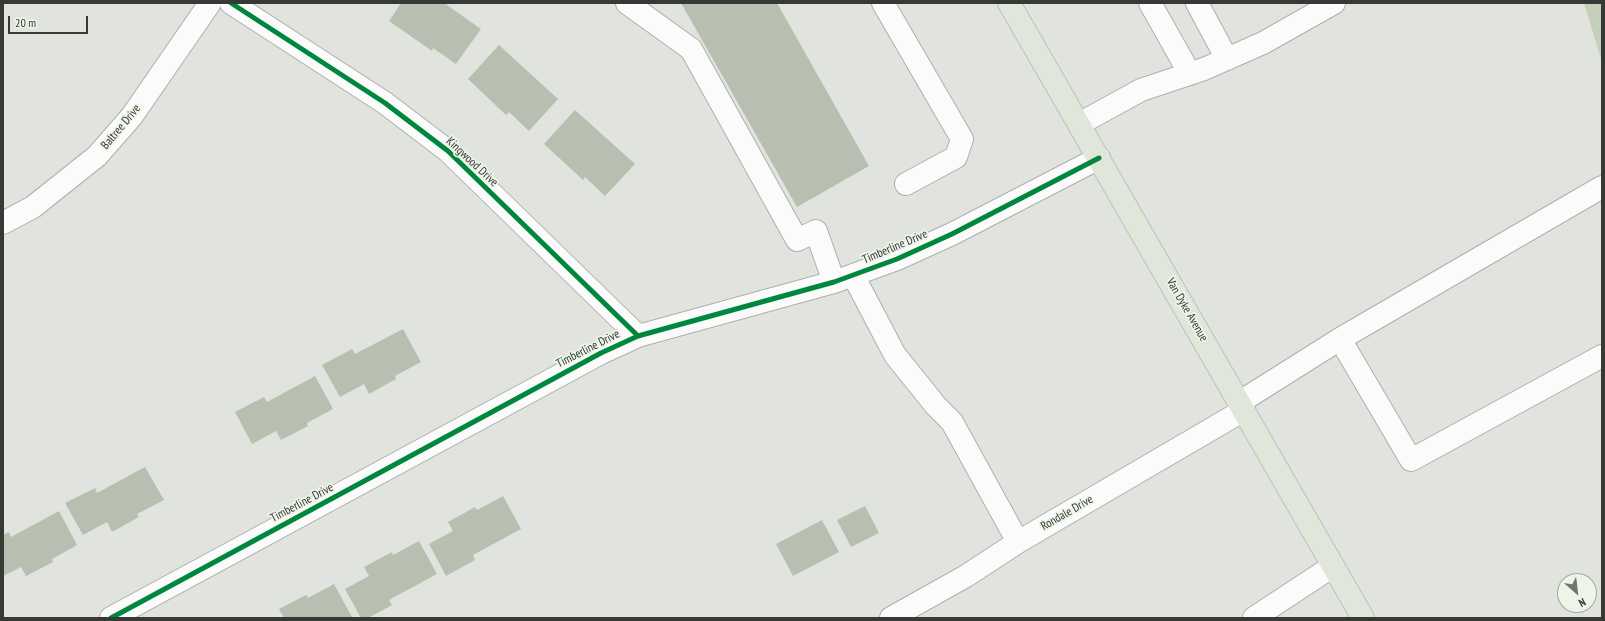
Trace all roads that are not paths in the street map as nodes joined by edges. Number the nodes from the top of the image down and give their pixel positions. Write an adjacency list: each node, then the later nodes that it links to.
1 (210, 3): 15 (street, Baltree Drive)
2 (231, 3): 17 (street, Kingwood Drive)
3 (627, 3): 16 (street)
4 (883, 3): 13 (street)
5 (1009, 3): 11 (main road, Van Dyke Avenue)
6 (1150, 3): 10 (street)
7 (1197, 3): 9 (street)
8 (1334, 3): 9 (street)
9 (1227, 59): 10 (street)
10 (1190, 74): 11 (street)
11 (1079, 124): 12 (main road, Van Dyke Avenue)
12 (1099, 158): 16 (street, Timberline Drive); 20 (main road, Van Dyke Avenue)
13 (906, 184)
14 (1602, 187): 18 (street, Rondale Drive)
15 (3, 223)
16 (843, 279): 17 (street, Timberline Drive); 21 (street)
17 (638, 336): 23 (street, Timberline Drive)
18 (1340, 339): 19 (street); 20 (street, Rondale Drive)
19 (1602, 356)
20 (1242, 406): 21 (street, Rondale Drive); 22 (main road, Van Dyke Avenue)
21 (1018, 542): 24 (street, Rondale Drive)
22 (1333, 566): 25 (street); 26 (main road, Van Dyke Avenue)
23 (111, 618)
24 (891, 618)
25 (1254, 618)
26 (1363, 618)

